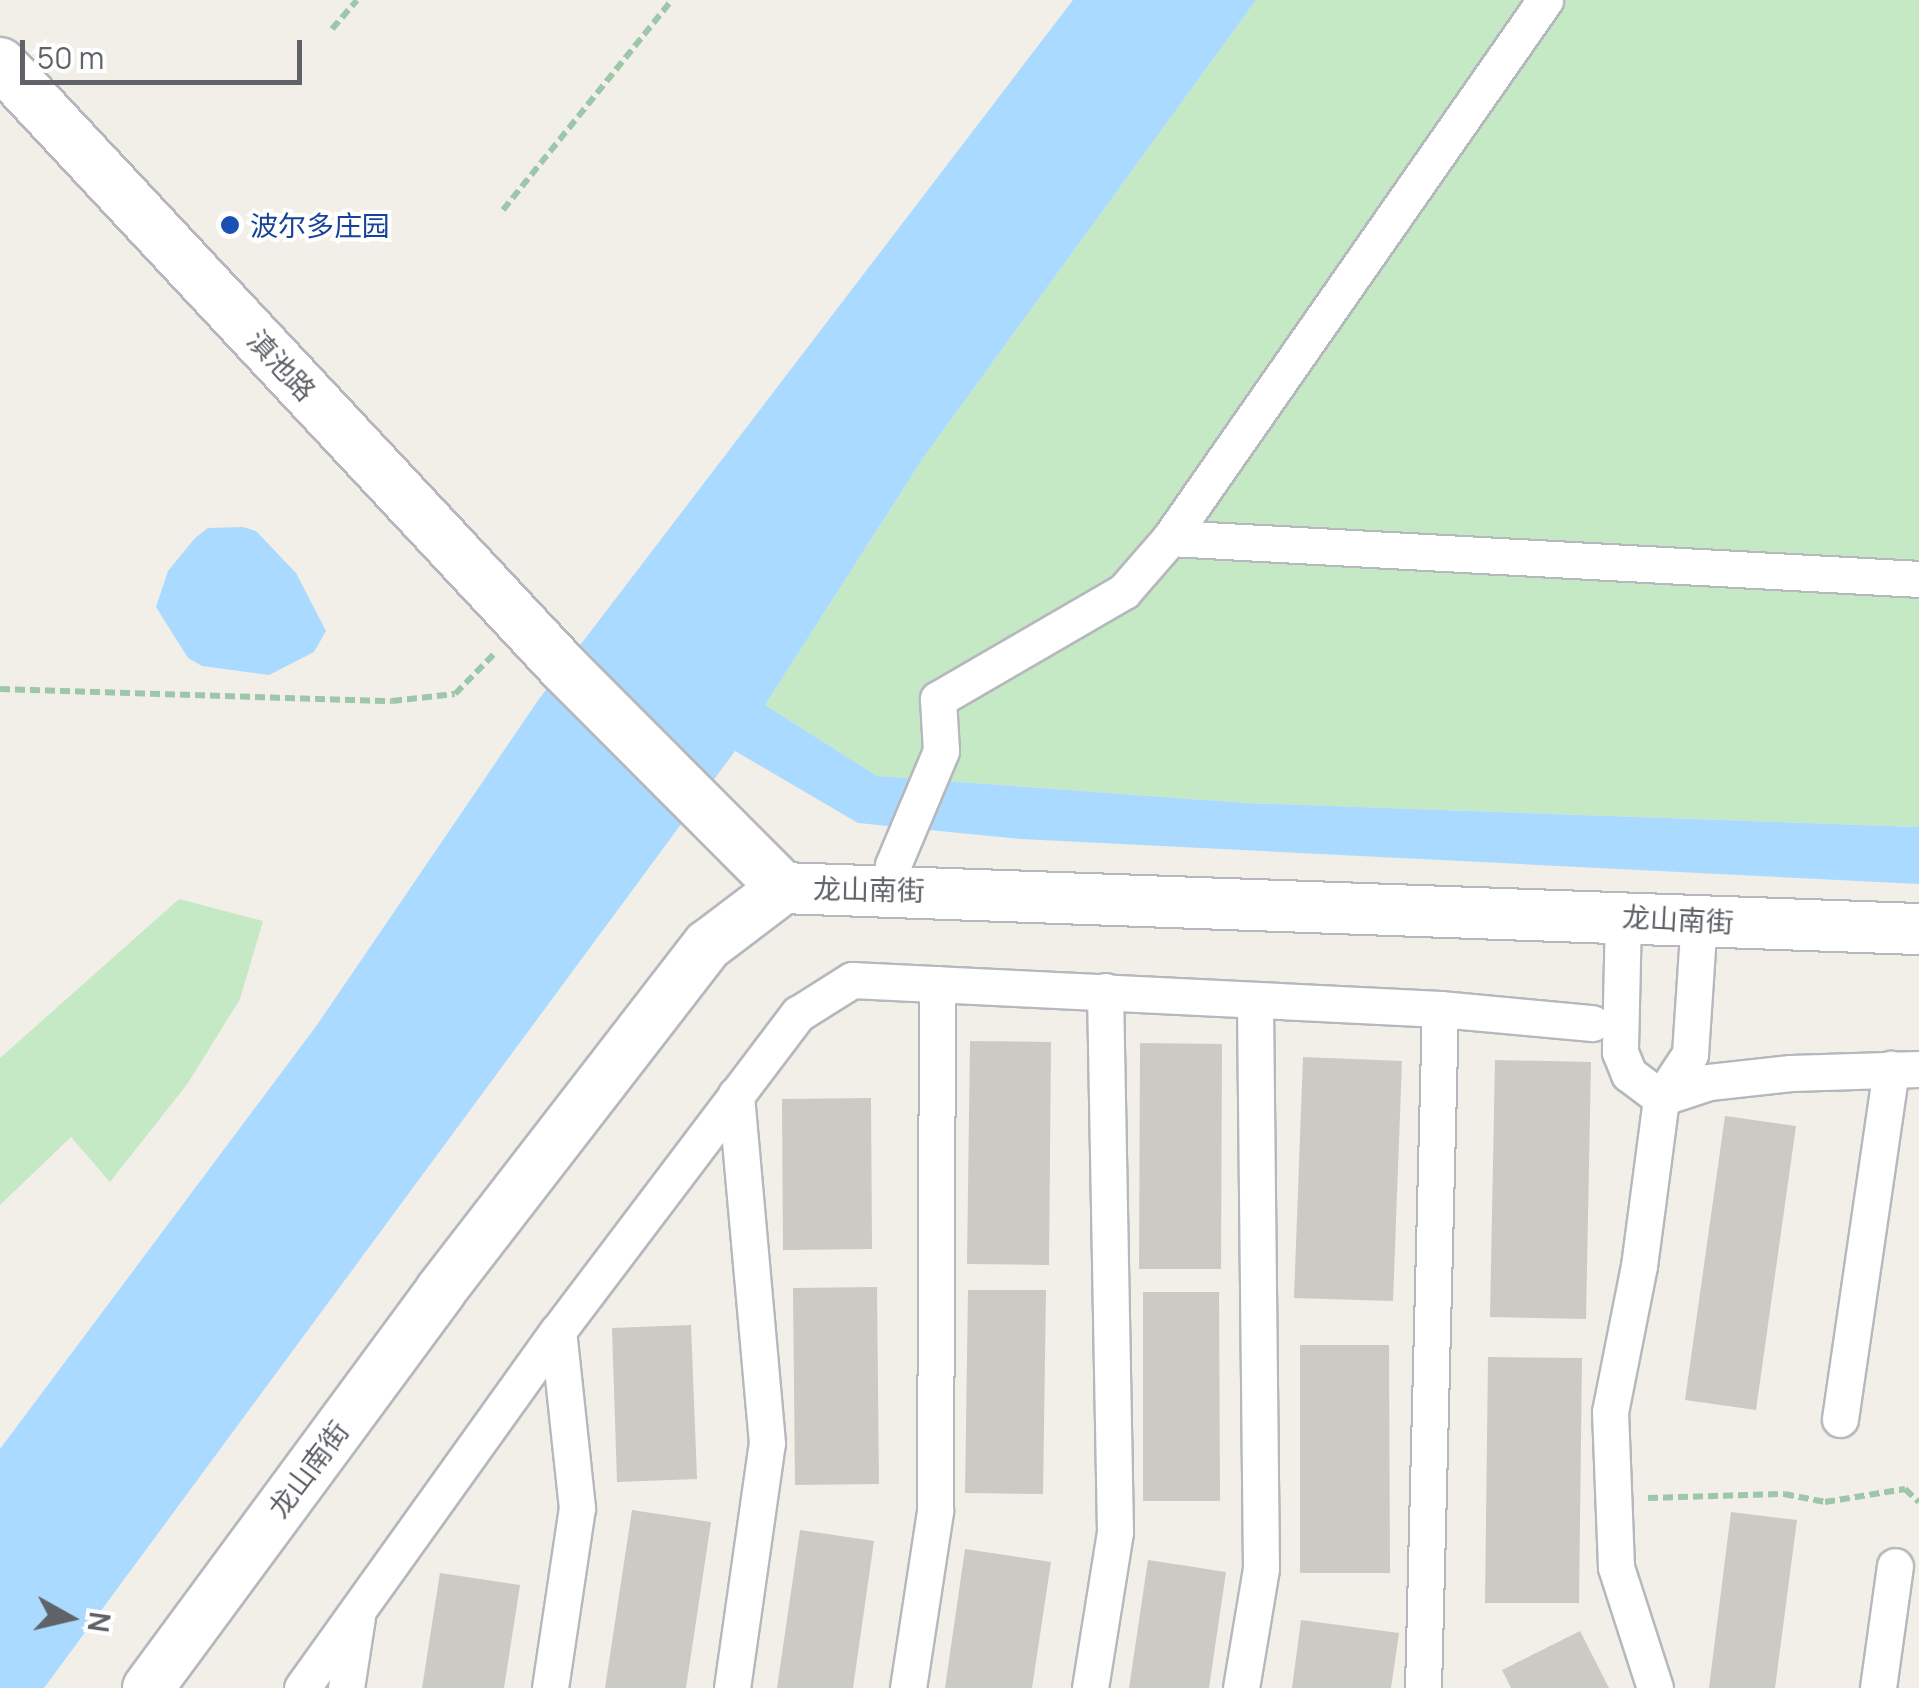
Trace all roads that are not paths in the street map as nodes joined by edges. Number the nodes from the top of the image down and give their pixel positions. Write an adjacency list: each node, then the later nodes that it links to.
1 (1545, 0): 3 (street)
2 (0, 64): 5 (street, 滇池路)
3 (1170, 538): 4 (street); 6 (street)
4 (1919, 579)
5 (783, 888): 6 (street, 龙山南街); 22 (street, 龙山南街)
6 (891, 888): 7 (street, 龙山南街)
7 (1624, 916): 8 (street, 龙山南街); 17 (street)
8 (1699, 920): 9 (street, 龙山南街); 17 (street)
9 (1919, 930)
10 (937, 984): 11 (street); 16 (street); 27 (street)
11 (1105, 992): 12 (street); 28 (street)
12 (1255, 1001): 13 (street); 29 (street)
13 (1440, 1009): 14 (street); 30 (street)
14 (1592, 1023)
15 (1905, 1069): 17 (street); 19 (street)
16 (736, 1094): 18 (street); 26 (street)
17 (1661, 1098): 31 (street)
18 (558, 1331): 21 (street); 25 (street)
19 (1840, 1419)
20 (1895, 1566): 32 (street)
21 (358, 1610): 23 (street); 24 (street)
22 (148, 1688)
23 (302, 1688)
24 (346, 1688)
25 (550, 1688)
26 (732, 1688)
27 (908, 1688)
28 (1090, 1688)
29 (1242, 1688)
30 (1423, 1688)
31 (1655, 1688)
32 (1878, 1688)

